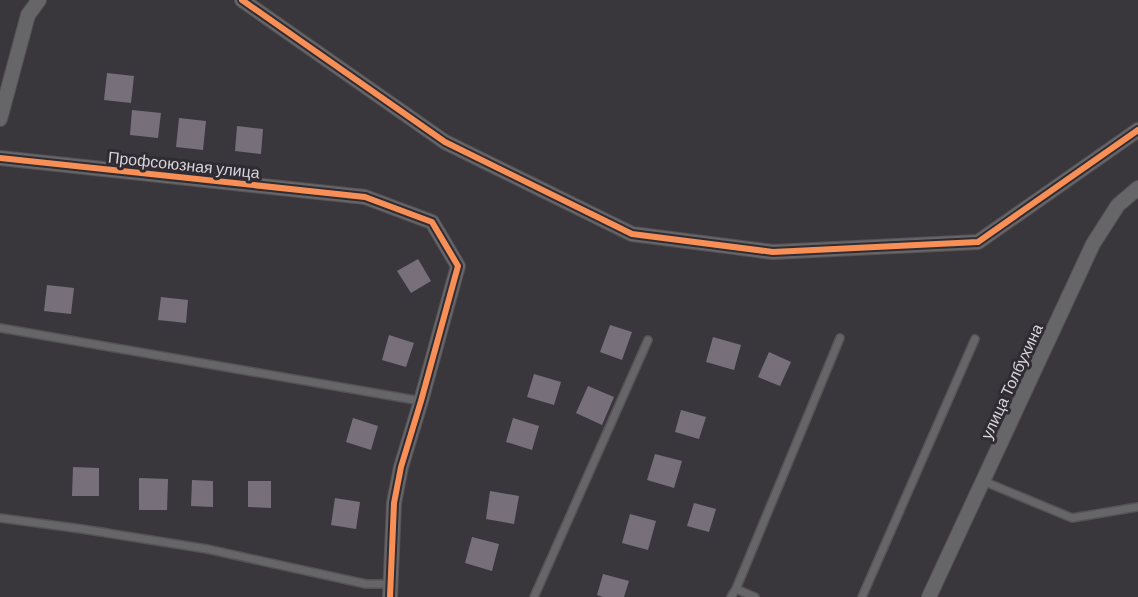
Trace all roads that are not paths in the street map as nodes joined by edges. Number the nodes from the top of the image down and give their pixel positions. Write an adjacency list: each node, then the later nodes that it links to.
1 (39, 0): 3 (street)
2 (242, 0): 4 (street)
3 (0, 119)
4 (1138, 130)
5 (0, 158): 11 (street, Профсоюзная улица)
6 (1138, 188): 12 (street, улица Толбухина)
7 (0, 328): 11 (lane)
8 (840, 338): 15 (lane)
9 (975, 339): 20 (lane)
10 (648, 340): 17 (lane)
11 (421, 401): 16 (street, Профсоюзная улица)
12 (983, 481): 13 (lane); 21 (street, улица Толбухина)
13 (1138, 507)
14 (0, 518): 16 (lane)
15 (736, 589): 18 (lane); 19 (lane)
16 (390, 590)
17 (534, 597)
18 (731, 597)
19 (755, 597)
20 (862, 597)
21 (929, 597)

